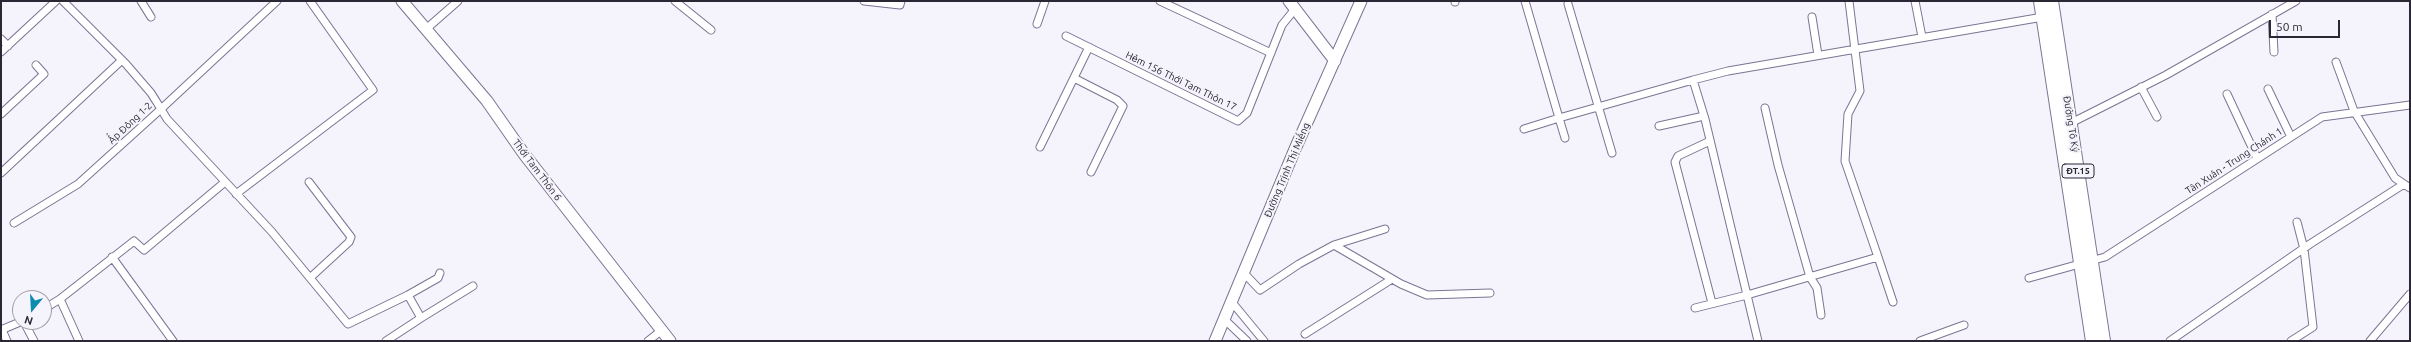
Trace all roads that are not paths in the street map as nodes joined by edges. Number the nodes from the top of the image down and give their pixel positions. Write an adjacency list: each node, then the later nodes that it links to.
1 (56, 1): 32 (street)
2 (63, 1): 39 (street, Ấp Đông 1-2)
3 (141, 1): 23 (street)
4 (277, 1): 51 (street)
5 (310, 1): 71 (street)
6 (402, 1): 27 (street, Thới Tam Thôn 6)
7 (458, 1): 27 (street)
8 (675, 1): 28 (street)
9 (864, 1): 10 (street)
10 (901, 1)
11 (1045, 1): 26 (street)
12 (1160, 1): 37 (street)
13 (1361, 1): 40 (street, Đường Trịnh Thị Miếng)
14 (1525, 1): 56 (street)
15 (1849, 1): 34 (street)
16 (1915, 1): 30 (street)
17 (2040, 1): 25 (main road, Đường Tô Ký / ĐT.15)
18 (2052, 1): 57 (main road, Đường Tô Ký / ĐT.15)
19 (2296, 1): 22 (street)
20 (1568, 4): 49 (street)
21 (1292, 5): 37 (street, Hẻm 156 Thới Tam Thôn 17); 40 (street)
22 (2272, 14): 36 (street); 45 (street)
23 (151, 16)
24 (1812, 17): 38 (street)
25 (2043, 17): 30 (street); 80 (main road, Đường Tô Ký / ĐT.15)
26 (1037, 24)
27 (425, 30): 105 (street, Thới Tam Thôn 6)
28 (711, 30)
29 (1066, 36): 33 (street, Hẻm 156 Thới Tam Thôn 17)
30 (1922, 37): 34 (street)
31 (1, 39): 32 (street)
32 (8, 46): 35 (street)
33 (1089, 48): 37 (street, Hẻm 156 Thới Tam Thôn 17); 43 (street)
34 (1856, 48): 38 (street); 78 (street)
35 (1, 52)
36 (2274, 52)
37 (1271, 53)
38 (1818, 55): 44 (street)
39 (122, 60): 51 (street, Ấp Đông 1-2); 67 (street)
40 (1335, 61): 81 (street, Đường Trịnh Thị Miếng)
41 (2336, 62): 52 (street)
42 (36, 65): 53 (street)
43 (1074, 78): 63 (street); 66 (street)
44 (1693, 80): 49 (street); 54 (street)
45 (2141, 87): 55 (street); 57 (street)
46 (2268, 89): 60 (street)
47 (2227, 94): 65 (street)
48 (2410, 105): 52 (street, Tân Xuân - Trung Chánh 1)
49 (1598, 107): 56 (street); 64 (street)
50 (1765, 108): 84 (street)
51 (161, 109): 68 (street); 73 (street, Ấp Đông 1-2)
52 (2354, 111): 60 (street, Tân Xuân - Trung Chánh 1); 70 (street)
53 (1, 114)
54 (1704, 116): 58 (street); 62 (street)
55 (2157, 117)
56 (1559, 118): 59 (street); 61 (street)
57 (2071, 123): 79 (main road, Đường Tô Ký / ĐT.15)
58 (1659, 126)
59 (1524, 129)
60 (2291, 137): 65 (street, Tân Xuân - Trung Chánh 1)
61 (1565, 138)
62 (1710, 141): 91 (street); 95 (street)
63 (1040, 147)
64 (1612, 153)
65 (2257, 158): 79 (street, Tân Xuân - Trung Chánh 1)
66 (1091, 172)
67 (1, 173)
68 (225, 182): 71 (street); 77 (street)
69 (309, 182): 83 (street)
70 (2407, 186): 76 (street)
71 (236, 194): 83 (street)
72 (2297, 222): 76 (street)
73 (14, 223)
74 (1385, 229): 75 (street)
75 (1334, 244): 81 (street); 86 (street)
76 (2304, 249): 121 (street); 122 (street)
77 (112, 257): 92 (street); 110 (street)
78 (1878, 257): 84 (street); 94 (street)
79 (2092, 260): 80 (street, Tân Xuân - Trung Chánh 1); 120 (main road, Đường Tô Ký / ĐT.15)
80 (2080, 263): 85 (street, Tân Xuân - Trung Chánh 1); 119 (main road, Đường Tô Ký / ĐT.15)
81 (1243, 272): 93 (street, Đường Trịnh Thị Miếng)
82 (440, 273): 90 (street)
83 (311, 277): 90 (street)
84 (1810, 277): 91 (street); 98 (street)
85 (2029, 278)
86 (1392, 279): 88 (street); 106 (street)
87 (473, 286): 99 (street)
88 (1490, 292)
89 (2410, 294): 123 (street)
90 (408, 295): 99 (street)
91 (1747, 295): 95 (street); 117 (street)
92 (60, 300): 96 (street); 109 (street)
93 (1231, 302): 100 (street, Đường Trịnh Thị Miếng); 116 (street)
94 (1893, 302)
95 (1712, 303): 97 (street)
96 (52, 304)
97 (1696, 308)
98 (1821, 315)
99 (421, 318): 111 (street)
100 (1224, 319): 114 (street, Đường Trịnh Thị Miếng); 115 (street)
101 (12, 325): 103 (street)
102 (1964, 325): 118 (street)
103 (1, 330): 107 (street)
104 (28, 330): 108 (street)
105 (662, 330): 112 (street); 113 (street, Thới Tam Thôn 6)
106 (1305, 334)
107 (7, 341)
108 (34, 341)
109 (79, 341)
110 (173, 341)
111 (386, 341)
112 (648, 341)
113 (670, 341)
114 (1215, 341)
115 (1248, 341)
116 (1264, 341)
117 (1758, 341)
118 (1920, 341)
119 (2092, 341)
120 (2104, 341)
121 (2170, 341)
122 (2290, 341)
123 (2370, 341)

